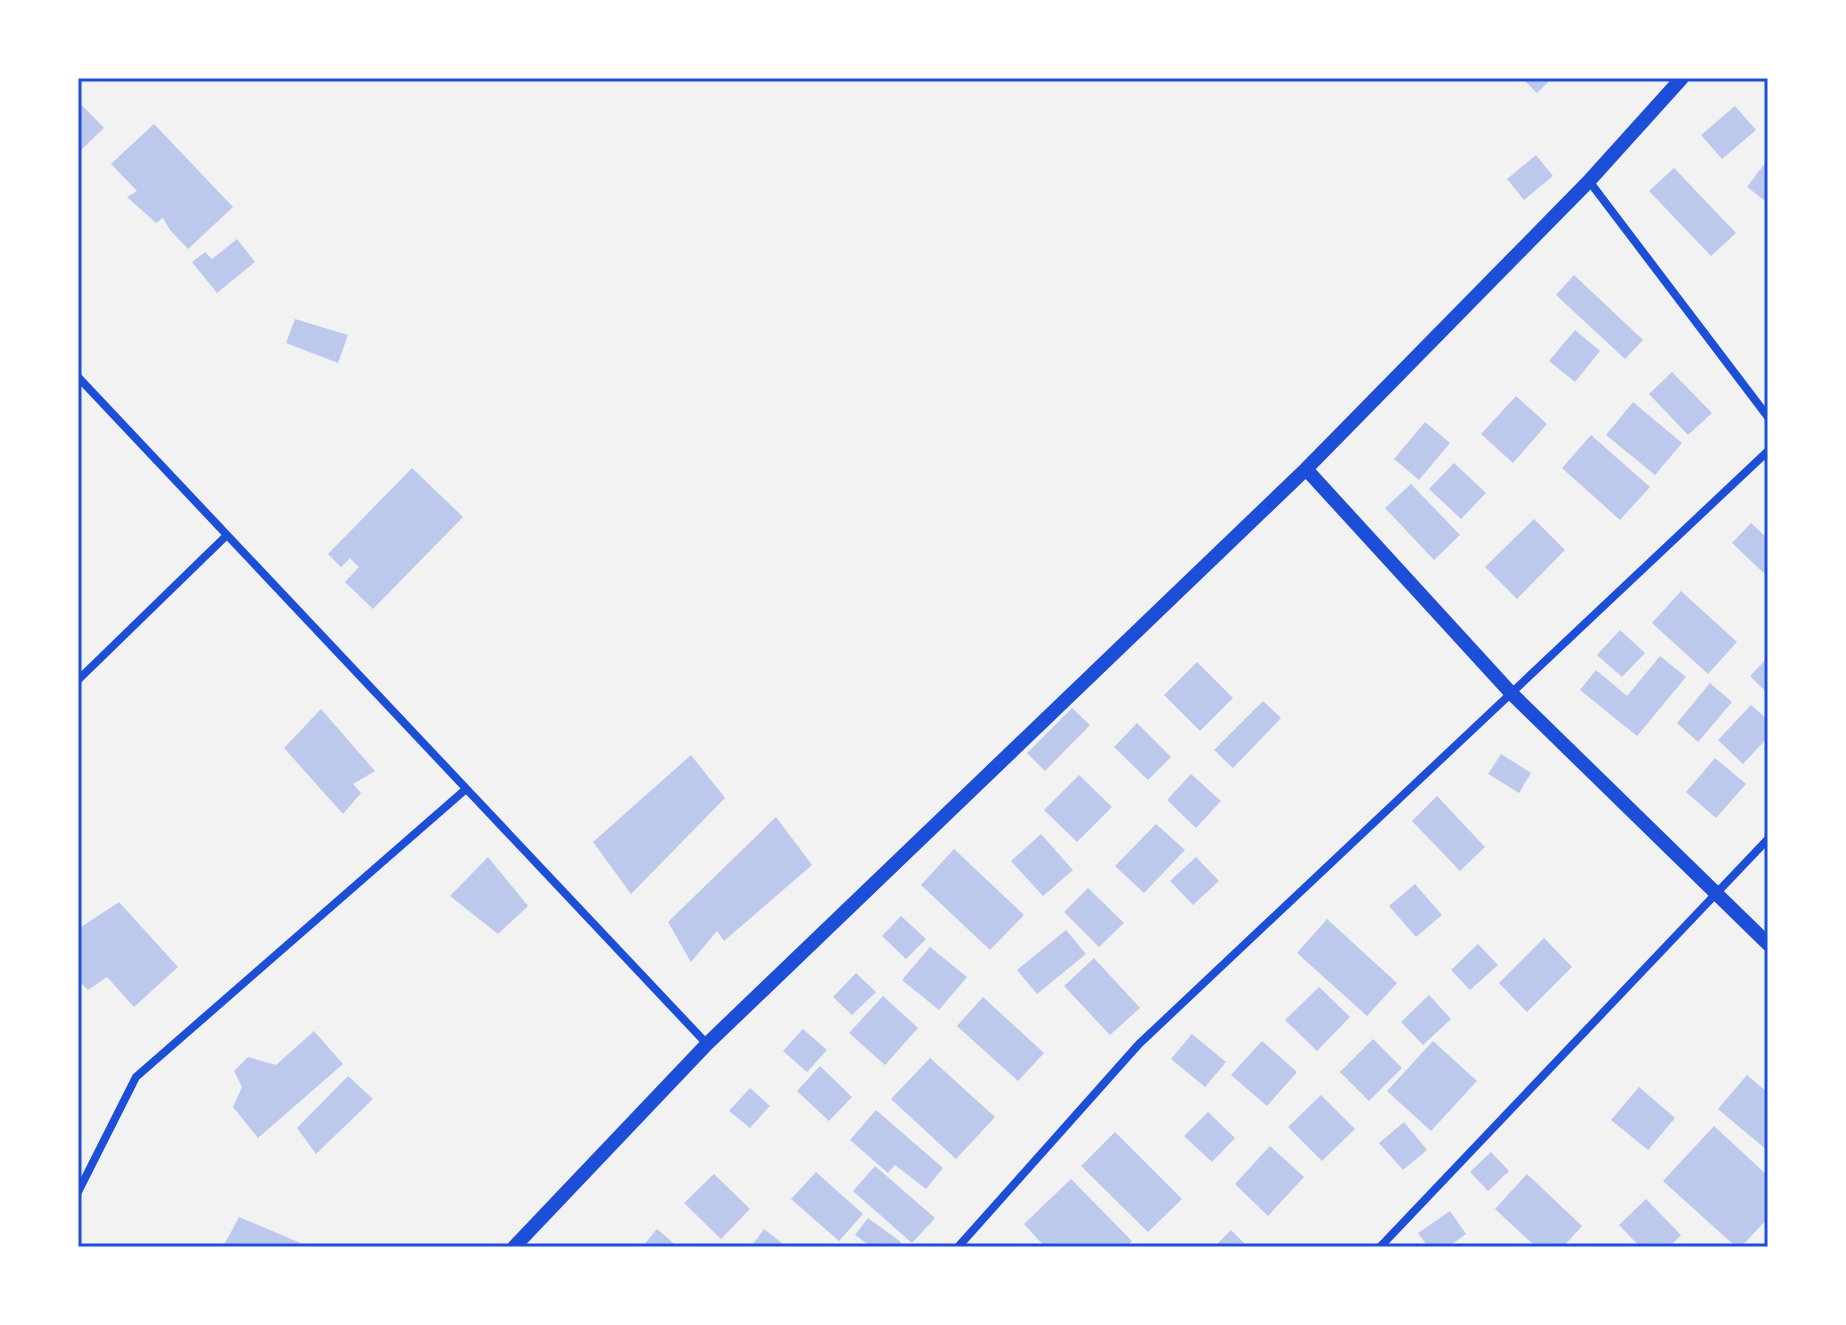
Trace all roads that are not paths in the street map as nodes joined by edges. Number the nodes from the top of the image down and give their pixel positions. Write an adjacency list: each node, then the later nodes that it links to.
1 (1682, 78): 2 (street)
2 (1589, 181): 4 (street); 6 (street)
3 (78, 377): 7 (street)
4 (1768, 417)
5 (1768, 451): 9 (street)
6 (1306, 469): 9 (street); 14 (street)
7 (227, 535): 8 (street); 10 (street)
8 (78, 680)
9 (1511, 693): 12 (street); 17 (street)
10 (466, 789): 14 (street); 15 (street)
11 (1768, 839): 12 (street)
12 (1718, 894): 13 (street); 18 (street)
13 (1768, 944)
14 (707, 1044): 16 (street)
15 (78, 1192)
16 (514, 1247)
17 (958, 1247)
18 (1380, 1247)

